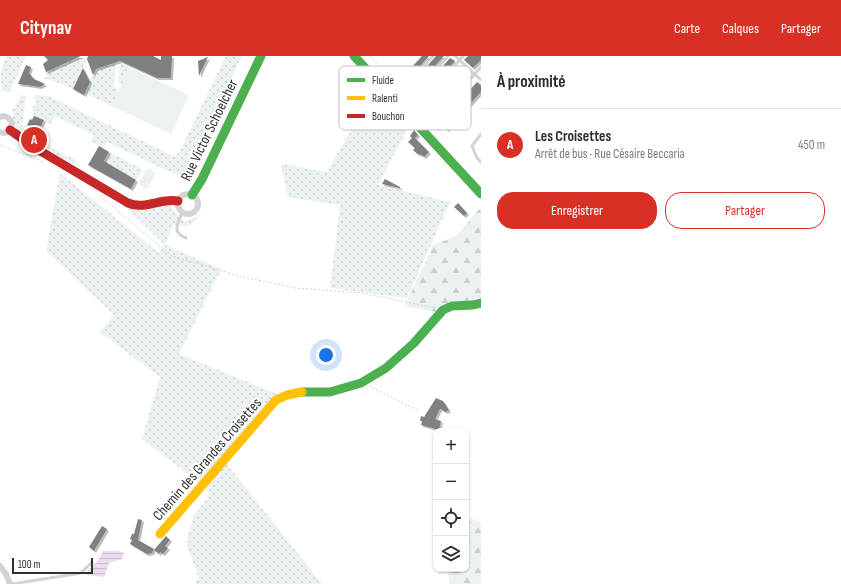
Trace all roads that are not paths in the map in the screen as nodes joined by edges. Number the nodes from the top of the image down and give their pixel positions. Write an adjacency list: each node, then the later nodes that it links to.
1 (261, 56): 25 (street, Rue Victor Schoelcher)
2 (354, 56): 8 (street)
3 (433, 56): 9 (lane)
4 (448, 56): 10 (lane)
5 (455, 56): 7 (lane)
6 (464, 56): 7 (lane)
7 (460, 60): 11 (lane); 12 (lane)
8 (363, 66)
9 (424, 66)
10 (439, 66)
11 (455, 66)
12 (466, 66)
13 (481, 67): 15 (lane)
14 (471, 70): 15 (lane)
15 (475, 74): 16 (lane); 17 (lane)
16 (471, 79)
17 (481, 80)
18 (0, 117): 19 (street)
19 (10, 130): 21 (street); 26 (street)
20 (422, 130): 24 (street)
21 (0, 132)
22 (481, 134): 23 (lane)
23 (481, 162)
24 (481, 194)
25 (192, 195): 26 (street); 27 (street)
26 (178, 201): 27 (street)
27 (182, 212): 28 (lane)
28 (186, 238)
29 (481, 303): 30 (street, Chemin des Grandes Croisettes)
30 (160, 534)
31 (92, 562): 33 (lane)
32 (0, 566): 33 (street)
33 (11, 584)

